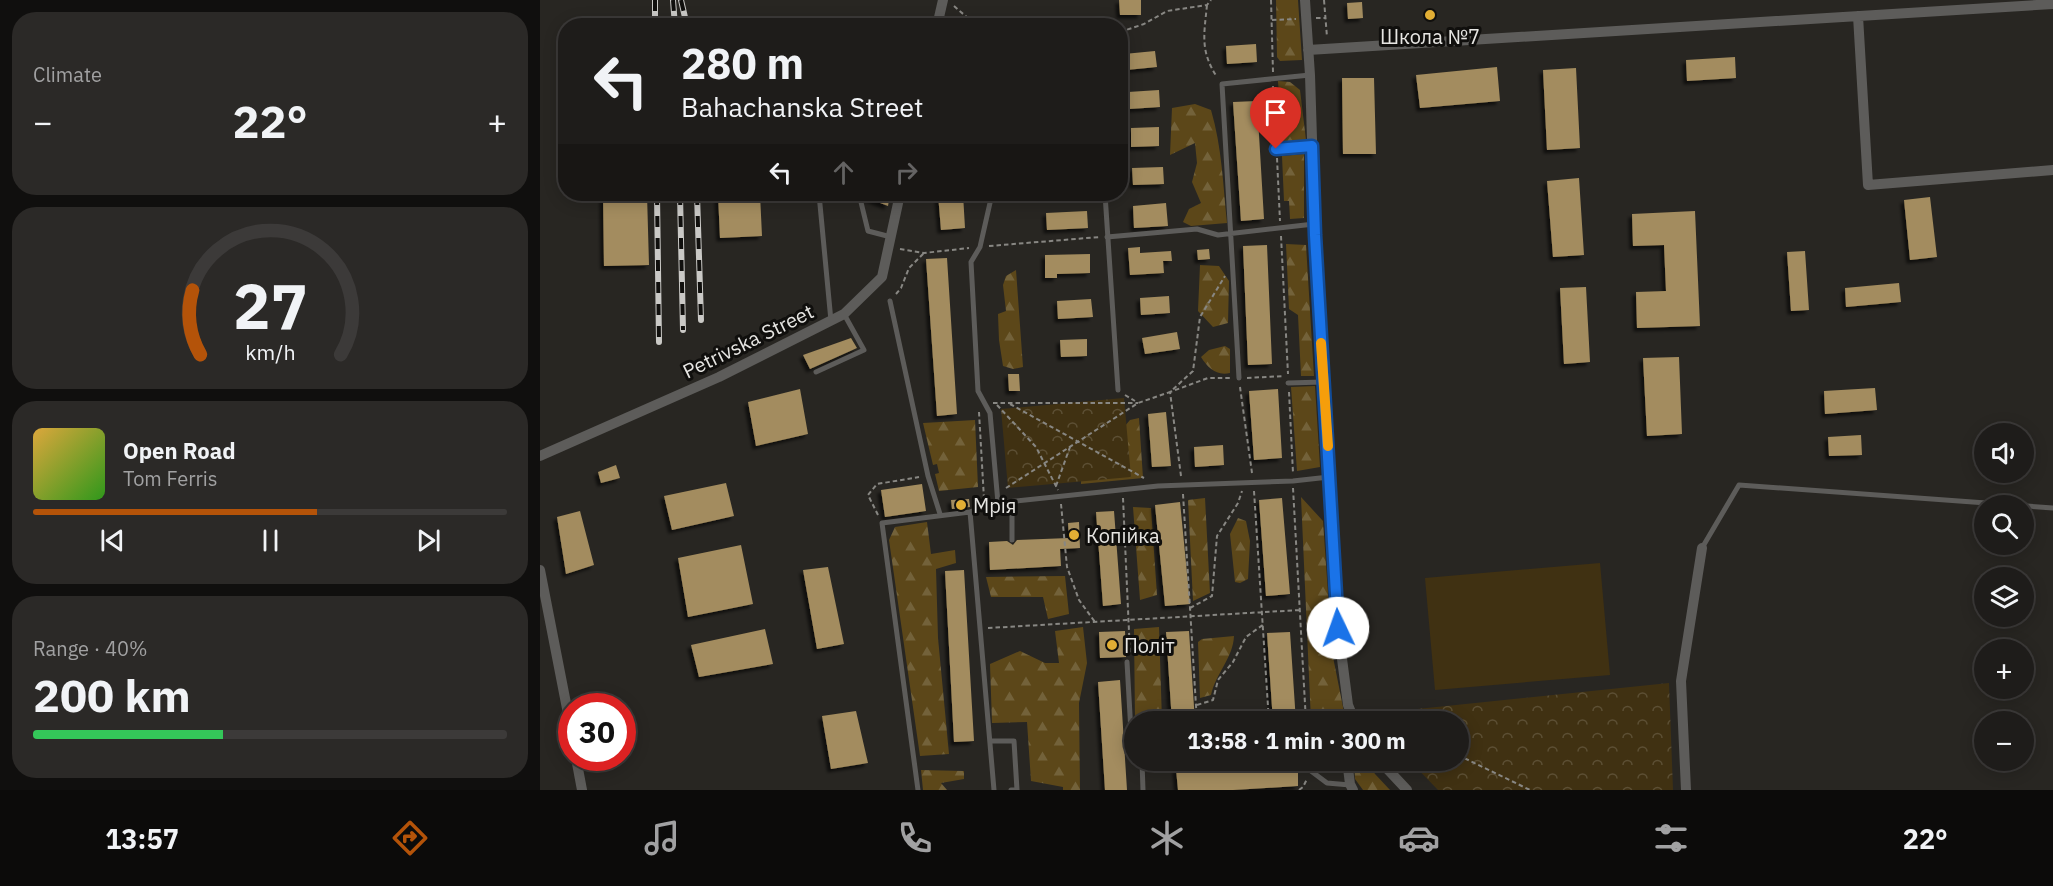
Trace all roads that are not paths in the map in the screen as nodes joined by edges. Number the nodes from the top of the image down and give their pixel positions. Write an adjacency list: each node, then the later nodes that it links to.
1 (945, 0): 5 (street)
2 (1305, 0): 6 (street)
3 (2053, 4): 4 (street)
4 (1858, 16): 6 (street); 10 (street)
5 (939, 18)
6 (1308, 50): 7 (street)
7 (1310, 75): 8 (street); 17 (lane)
8 (1312, 146): 9 (lane); 16 (street)
9 (1276, 149)
10 (2053, 170)
11 (820, 201): 22 (lane)
12 (861, 201): 19 (lane)
13 (899, 201): 19 (street, Petrivska Street)
14 (990, 201): 31 (lane)
15 (1105, 201): 18 (lane)
16 (1314, 224): 17 (lane); 25 (street)
17 (1231, 233): 18 (lane); 24 (lane)
18 (1107, 237): 27 (lane)
19 (890, 242): 21 (street, Petrivska Street)
20 (890, 300): 34 (lane)
21 (844, 314): 22 (street, Petrivska Street); 23 (lane)
22 (831, 321): 28 (street, Petrivska Street)
23 (816, 372)
24 (1239, 378)
25 (1323, 382): 26 (lane); 29 (street)
26 (1288, 383)
27 (1118, 390)
28 (540, 456)
29 (1330, 477): 30 (lane); 40 (street)
30 (1012, 502): 31 (lane); 35 (lane)
31 (998, 503): 33 (lane)
32 (2053, 508): 36 (lane)
33 (970, 512): 34 (lane); 44 (lane)
34 (940, 514): 52 (lane)
35 (1012, 540)
36 (1702, 548): 57 (street)
37 (540, 570): 39 (street)
38 (1127, 662): 41 (lane)
39 (564, 693)
40 (1348, 705): 42 (street); 43 (street)
41 (1130, 711)
42 (1348, 711)
43 (1350, 711)
44 (990, 741): 53 (lane); 54 (lane)
45 (578, 771): 51 (street)
46 (1142, 771): 55 (lane)
47 (1311, 771): 50 (lane)
48 (1349, 771): 50 (street)
49 (1389, 771): 56 (street)
50 (1351, 788)
51 (582, 790)
52 (918, 790)
53 (994, 790)
54 (1011, 790)
55 (1143, 790)
56 (1407, 790)
57 (1686, 790)

